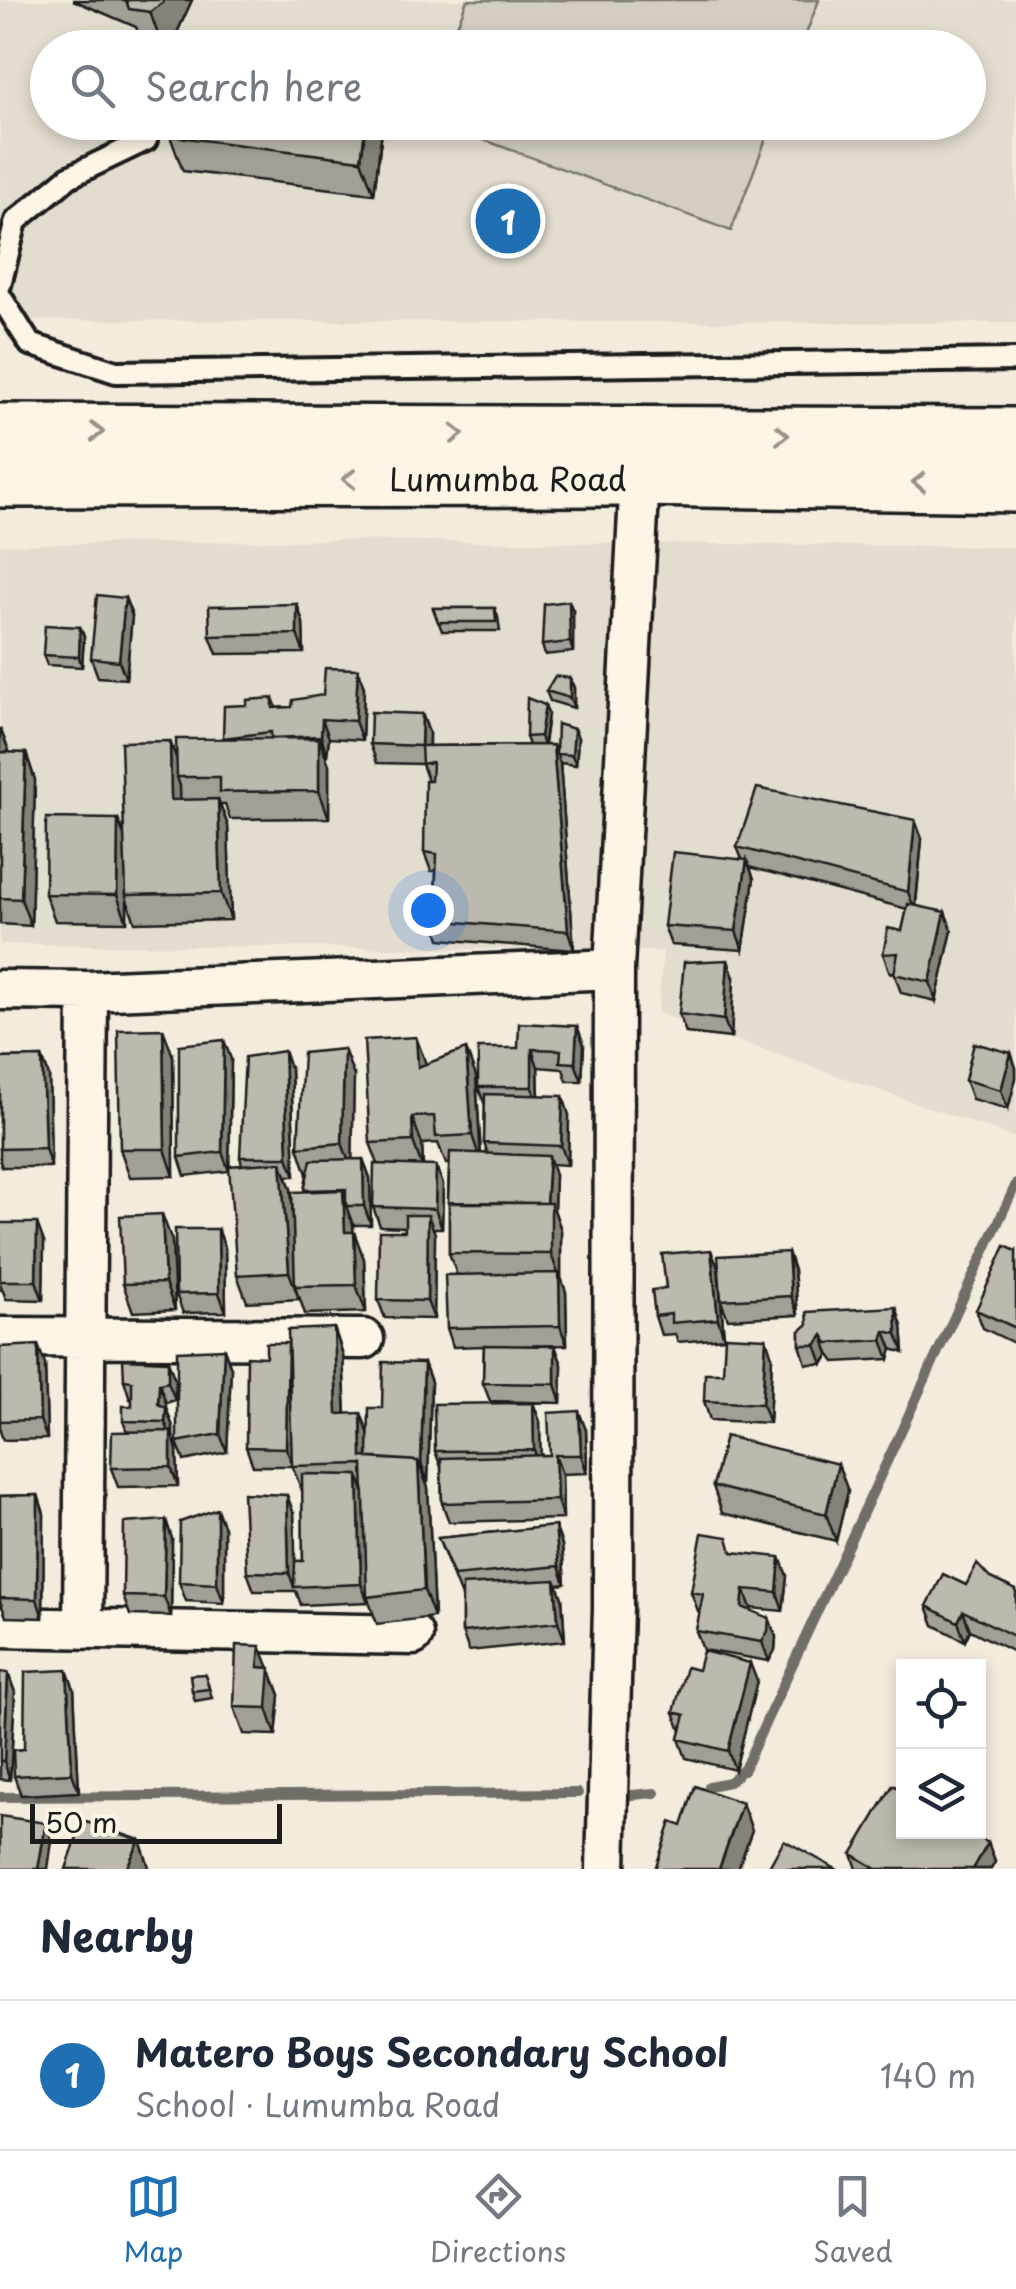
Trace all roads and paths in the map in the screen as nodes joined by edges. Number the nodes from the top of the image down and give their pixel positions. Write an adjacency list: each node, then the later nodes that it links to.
1 (146, 140): 2 (lane)
2 (0, 285)
3 (0, 296): 4 (lane)
4 (1016, 360)
5 (0, 432): 7 (main road, Lumumba Road, one-way to 7)
6 (1016, 436): 7 (main road, Lumumba Road, one-way to 6)
7 (640, 456): 8 (main road, Lumumba Road, one-way to 8); 9 (main road, Lumumba Road, one-way to 7); 10 (street)
8 (0, 480)
9 (1016, 484)
10 (614, 969): 12 (street); 19 (street)
11 (0, 990): 12 (street)
12 (88, 992): 14 (street)
13 (0, 1337): 14 (street)
14 (85, 1338): 15 (street); 17 (street)
15 (364, 1339)
16 (0, 1627): 17 (street)
17 (83, 1629): 18 (street)
18 (414, 1635)
19 (606, 1869)

